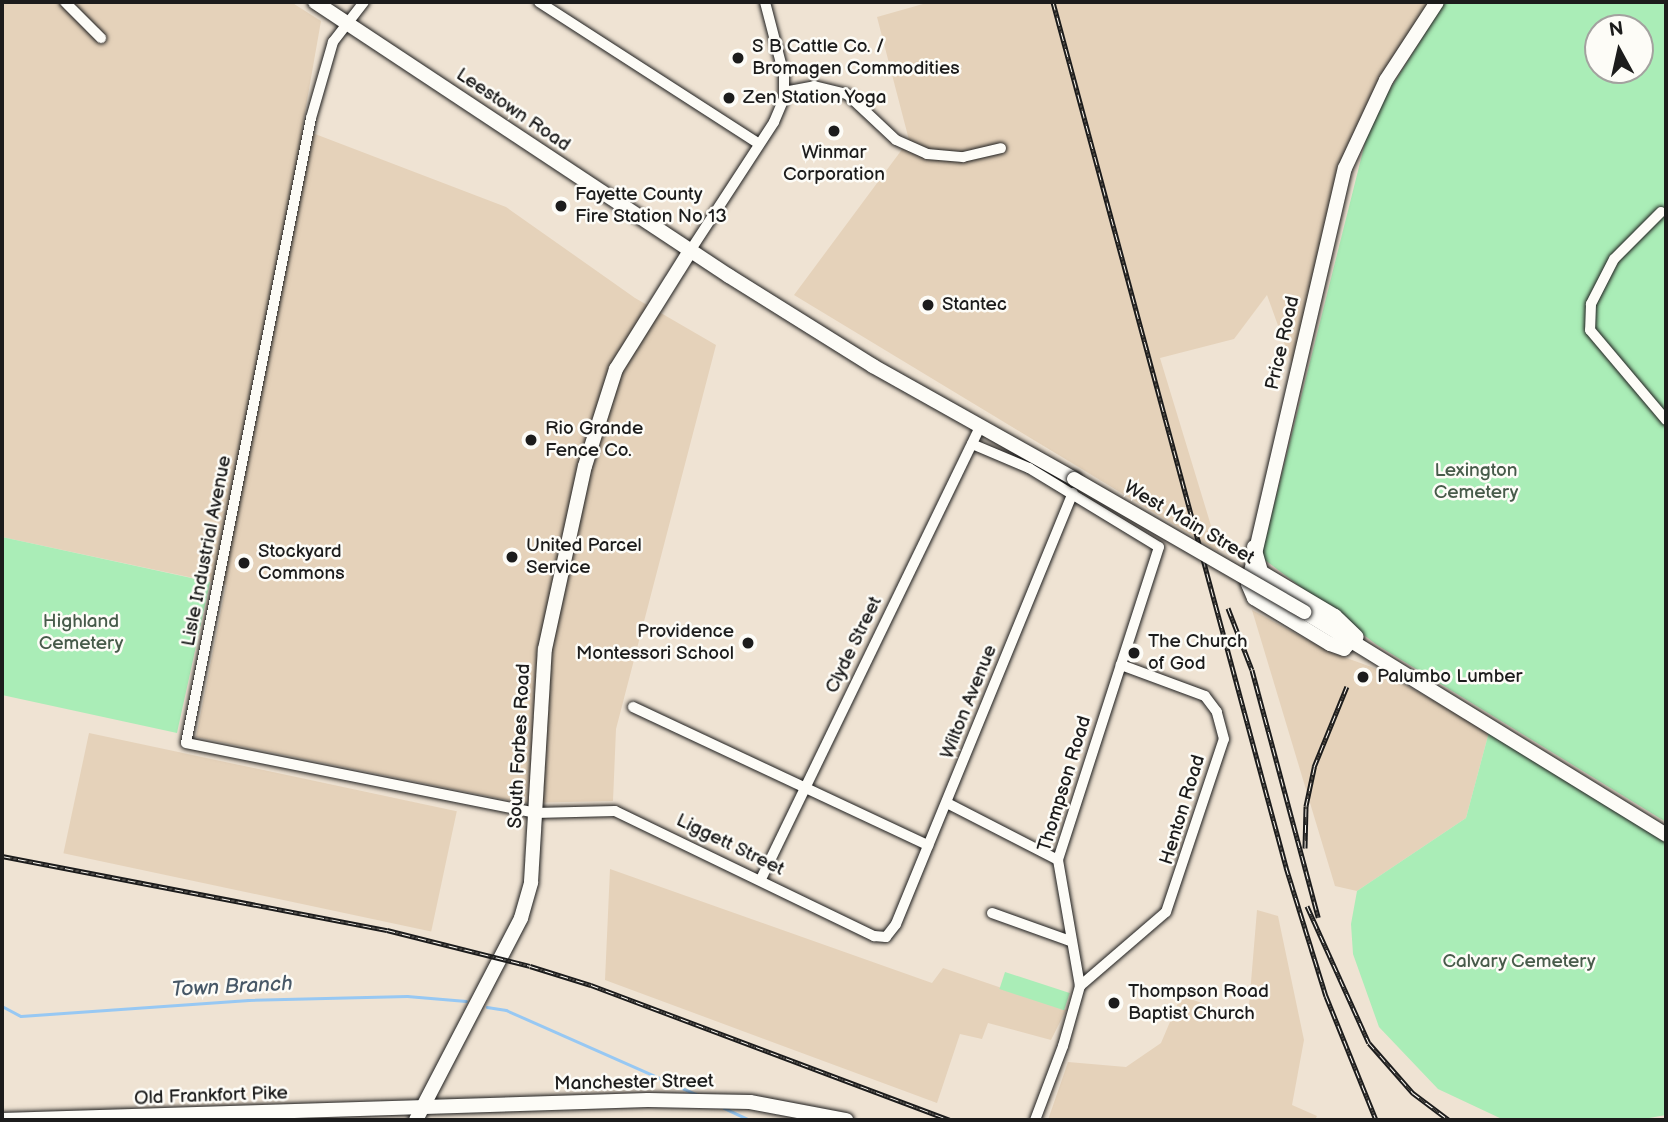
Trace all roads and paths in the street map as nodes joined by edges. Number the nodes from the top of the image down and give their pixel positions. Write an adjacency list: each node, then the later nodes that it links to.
1 (65, 2): 8 (street)
2 (315, 2): 7 (main road, Leestown Road)
3 (364, 2): 7 (street)
4 (540, 2): 10 (street)
5 (765, 2): 9 (street)
6 (1437, 2): 18 (main road, Price Road)
7 (346, 22): 13 (main road, Leestown Road); 25 (street, Lisle Industrial Avenue)
8 (101, 38)
9 (785, 92): 10 (street); 11 (street)
10 (759, 144): 13 (street)
11 (1001, 148)
12 (1661, 212): 14 (street)
13 (690, 251): 15 (main road, West Main Street); 25 (main road, South Forbes Road)
14 (1666, 420)
15 (980, 427): 16 (street, Clyde Street); 17 (main road, West Main Street)
16 (972, 444): 17 (street); 23 (street, Clyde Street)
17 (1073, 486): 19 (main road, West Main Street, bridge); 21 (street, Thompson Road); 24 (street, Wilton Avenue)
18 (1254, 547): 19 (main road, Price Road); 20 (main road)
19 (1352, 640): 20 (main road, West Main Street)
20 (1376, 654): 26 (main road, West Main Street)
21 (1121, 665): 28 (street, Thompson Road); 33 (street, Henton Road)
22 (633, 707): 23 (street)
23 (805, 787): 27 (street); 29 (street, Clyde Street)
24 (947, 803): 27 (street, Wilton Avenue); 28 (street)
25 (535, 813): 29 (street, Liggett Street); 34 (main road, South Forbes Road)
26 (1666, 835)
27 (928, 845): 31 (street, Wilton Avenue)
28 (1058, 860): 32 (street, Thompson Road)
29 (761, 879): 31 (street, Liggett Street)
30 (992, 913): 32 (street)
31 (896, 924)
32 (1070, 942): 33 (street, Thompson Road)
33 (1080, 986): 37 (street, Thompson Road)
34 (418, 1114): 35 (main road, Old Frankfort Pike); 36 (main road, Manchester Street)
35 (2, 1120)
36 (846, 1120)
37 (1035, 1120)

